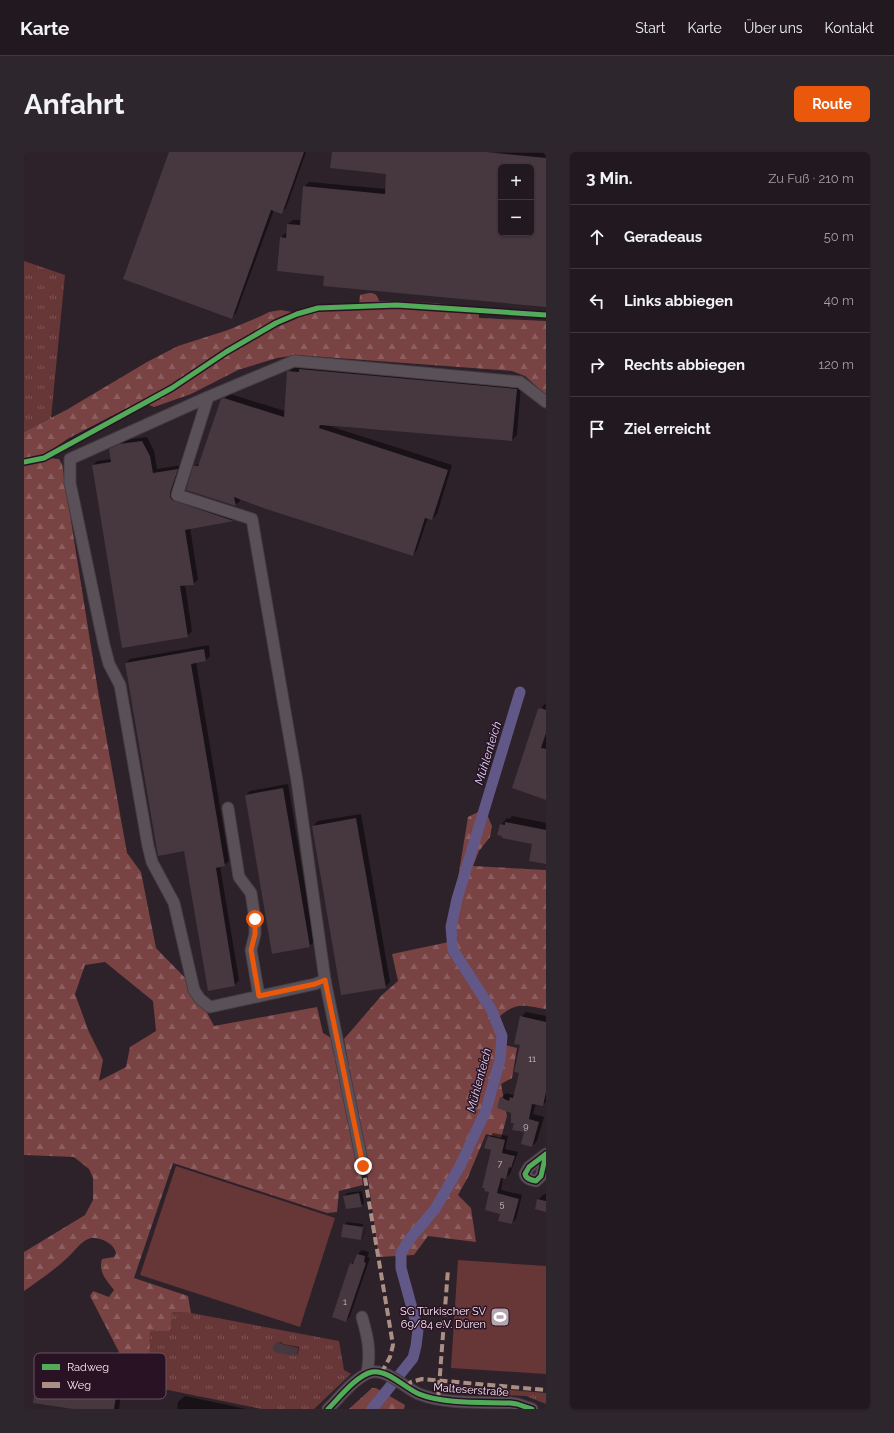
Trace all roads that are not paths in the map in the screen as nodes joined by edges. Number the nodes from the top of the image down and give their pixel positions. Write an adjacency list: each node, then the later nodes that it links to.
1 (208, 397): 2 (street); 4 (street); 5 (street)
2 (546, 402)
3 (228, 808): 5 (street)
4 (325, 980): 5 (street); 6 (street)
5 (259, 996)
6 (363, 1166)
7 (362, 1317): 8 (street)
8 (367, 1373): 9 (street); 10 (street, Malteserstraße)
9 (328, 1409)
10 (532, 1409)

